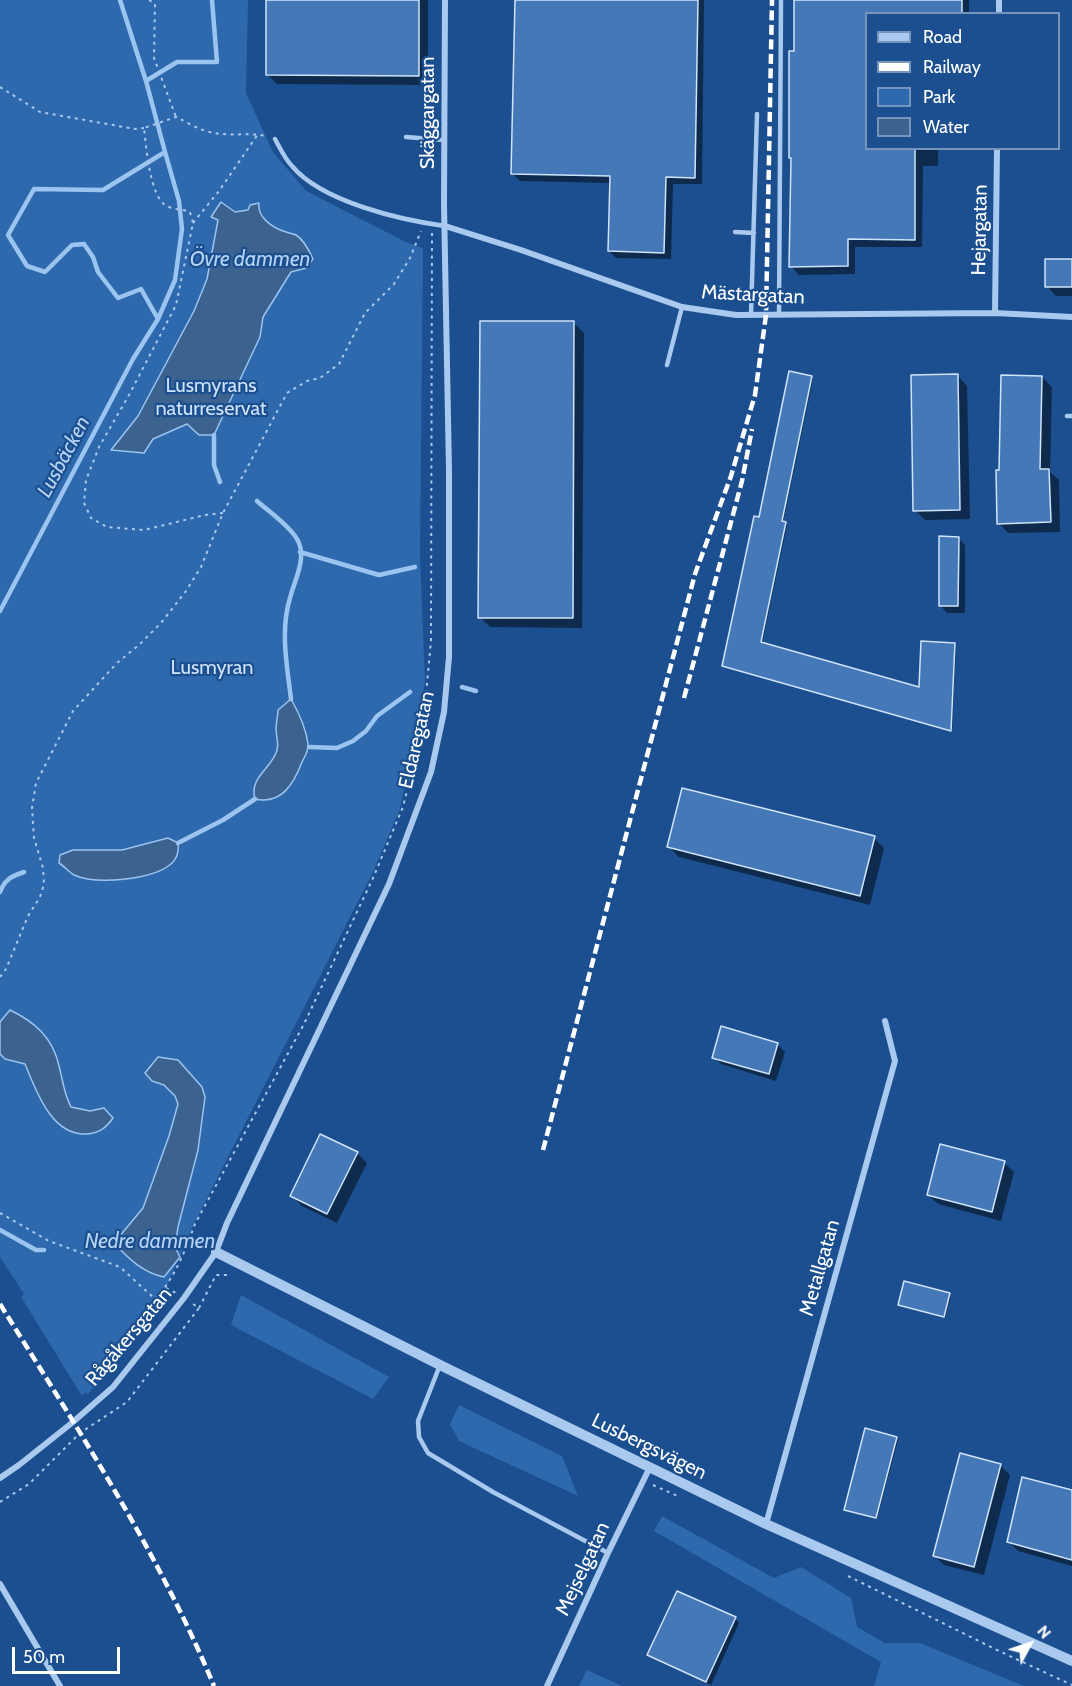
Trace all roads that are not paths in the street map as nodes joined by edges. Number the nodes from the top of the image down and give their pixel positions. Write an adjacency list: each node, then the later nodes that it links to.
1 (446, 0): 6 (street, Skäggargatan)
2 (781, 0): 14 (lane)
3 (757, 114): 10 (lane)
4 (406, 137): 6 (lane)
5 (275, 139): 8 (lane)
6 (444, 140): 8 (street, Skäggargatan)
7 (997, 150): 12 (street, Hejargatan)
8 (445, 226): 11 (street, Mästargatan); 18 (street, Eldaregatan)
9 (735, 232): 10 (lane)
10 (754, 233): 13 (lane)
11 (682, 308): 13 (street, Mästargatan); 16 (lane)
12 (995, 313): 14 (street, Mästargatan); 15 (street, Mästargatan)
13 (751, 315): 14 (street, Mästargatan)
14 (779, 315)
15 (1072, 317)
16 (667, 365)
17 (885, 1021): 22 (street, Metallgatan)
18 (216, 1252): 19 (street, Lusbergsvägen); 21 (street, Rågåkersgatan)
19 (440, 1365): 20 (street, Lusbergsvägen); 23 (lane)
20 (650, 1467): 22 (street, Lusbergsvägen); 23 (street, Mejselgatan)
21 (0, 1478)
22 (766, 1524): 25 (street, Lusbergsvägen)
23 (608, 1553): 27 (street, Mejselgatan)
24 (0, 1584): 26 (street)
25 (1072, 1661)
26 (60, 1686)
27 (547, 1686)

